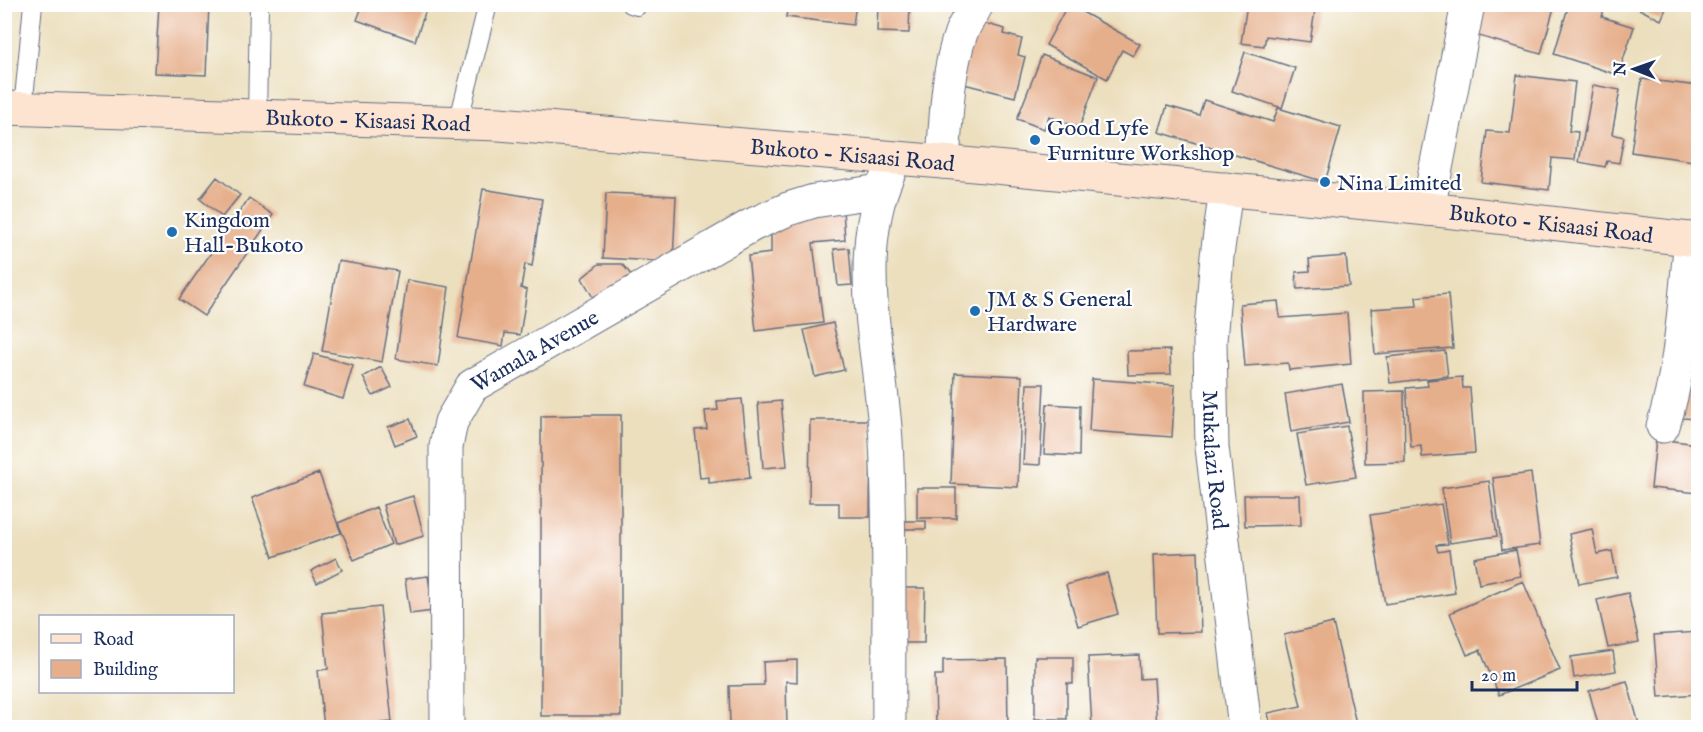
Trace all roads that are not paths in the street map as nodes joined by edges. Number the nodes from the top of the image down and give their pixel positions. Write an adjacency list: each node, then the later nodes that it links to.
1 (33, 4): 6 (lane)
2 (260, 4): 7 (lane)
3 (488, 4): 8 (lane)
4 (977, 4): 10 (street)
5 (1467, 4): 13 (street)
6 (14, 109): 7 (main road, Bukoto - Kisaasi Road)
7 (257, 117): 8 (main road, Bukoto - Kisaasi Road)
8 (458, 123): 9 (main road, Bukoto - Kisaasi Road)
9 (896, 157): 10 (main road, Bukoto - Kisaasi Road); 12 (street)
10 (943, 162): 11 (main road, Bukoto - Kisaasi Road)
11 (1226, 189): 13 (main road, Bukoto - Kisaasi Road); 18 (street, Mukalazi Road)
12 (880, 191): 16 (street, Wamala Avenue); 17 (street)
13 (1428, 209): 14 (main road, Bukoto - Kisaasi Road)
14 (1694, 240): 15 (street)
15 (1663, 426)
16 (447, 728)
17 (889, 728)
18 (1245, 728)

